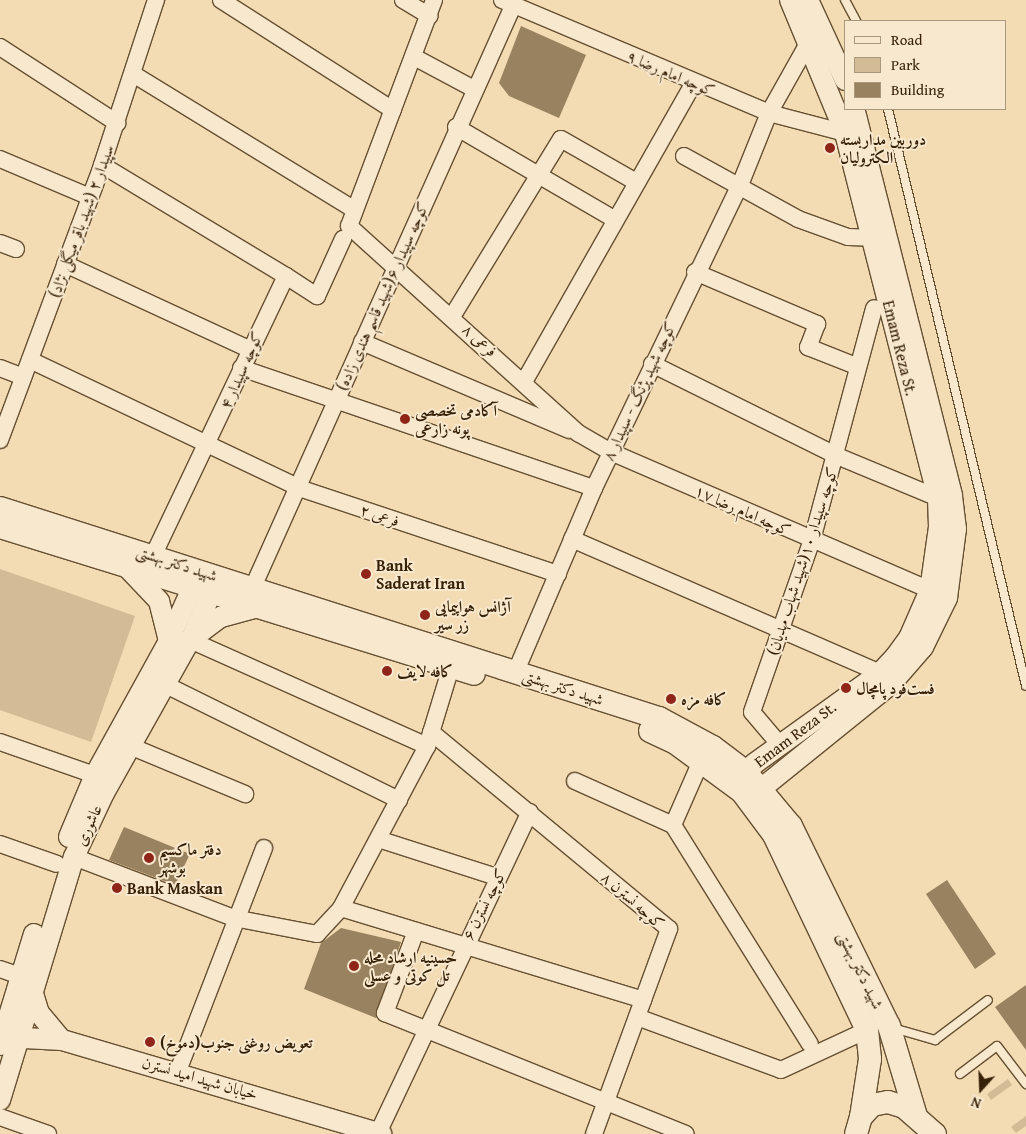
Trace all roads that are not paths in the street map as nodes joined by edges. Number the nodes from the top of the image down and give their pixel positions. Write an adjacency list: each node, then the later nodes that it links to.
1 (156, 0): 14 (street, سپیدار ۲ (شهید باقر میگلی نژاد))
2 (221, 0): 18 (street)
3 (403, 0): 9 (street)
4 (434, 0): 9 (street)
5 (790, 0): 11 (street, Emam Reza St.)
6 (808, 0): 15 (street)
7 (845, 0): 10 (lane)
8 (507, 3): 16 (street, کوچه امام رضا ۹); 17 (street, کوچه سپیدار ۶(شهید قاسم هندی زاده))
9 (430, 16): 13 (street)
10 (855, 20)
11 (810, 40): 21 (street, کوچه شهید پژنگ - سپیدار ۸); 24 (street, Emam Reza St.)
12 (0, 47): 22 (street)
13 (414, 57): 17 (street); 18 (street)
14 (132, 74): 22 (street, سپیدار ۲ (شهید باقر میگلی نژاد)); 32 (street)
15 (844, 78)
16 (694, 83): 21 (street, کوچه امام رضا ۹); 29 (street)
17 (474, 89): 23 (street, کوچه سپیدار ۶(شهید قاسم هندی زاده))
18 (393, 110): 32 (street)
19 (854, 110): 80 (street, Emam Reza St.)
20 (888, 110): 79 (lane)
21 (768, 113): 24 (street, کوچه امام رضا ۹); 30 (street, کوچه شهید پژنگ - سپیدار ۸)
22 (117, 123): 27 (street, سپیدار ۲ (شهید باقر میگلی نژاد))
23 (456, 127): 28 (street); 39 (street, کوچه سپیدار ۶(شهید قاسم هندی زاده))
24 (845, 133): 35 (street, Emam Reza St.)
25 (684, 156): 30 (street)
26 (0, 159): 31 (street)
27 (102, 165): 31 (street, سپیدار ۲ (شهید باقر میگلی نژاد)); 41 (street)
28 (539, 176): 29 (street); 33 (street); 43 (street)
29 (636, 182): 33 (street)
30 (740, 185): 35 (street); 40 (street, کوچه شهید پژنگ - سپیدار ۸)
31 (90, 197): 38 (street, سپیدار ۲ (شهید باقر میگلی نژاد))
32 (354, 210): 34 (street)
33 (614, 219): 52 (street)
34 (346, 232): 39 (street, فرعی ۸); 41 (street)
35 (873, 238): 61 (street, Emam Reza St.)
36 (0, 243): 37 (street)
37 (16, 249)
38 (65, 264): 45 (street); 46 (street, سپیدار ۲ (شهید باقر میگلی نژاد))
39 (395, 270): 43 (street, فرعی ۸); 44 (street, کوچه سپیدار ۶(شهید قاسم هندی زاده))
40 (695, 272): 47 (street, کوچه شهید پژنگ - سپیدار ۸); 48 (street)
41 (286, 276): 45 (street, کوچه سپیدار ۴)
42 (874, 308): 48 (street, کوچه سپیدار ۱۰(شهید شهاب مهدیان))
43 (453, 315): 52 (street, فرعی ۸)
44 (362, 342): 53 (street, کوچه سپیدار ۶(شهید قاسم هندی زاده)); 54 (street)
45 (249, 349): 50 (street, کوچه سپیدار ۴)
46 (30, 360): 51 (street, سپیدار ۲ (شهید باقر میگلی نژاد)); 56 (street, فرعی ۲)
47 (652, 364): 57 (street, کوچه شهید پژنگ - سپیدار ۸); 58 (street)
48 (856, 366): 58 (street, کوچه سپیدار ۱۰(شهید شهاب مهدیان))
49 (0, 368): 51 (street)
50 (241, 368): 53 (street); 56 (street, کوچه سپیدار ۴)
51 (23, 377): 55 (street, سپیدار ۲ (شهید باقر میگلی نژاد))
52 (524, 380): 54 (street, فرعی ۸)
53 (336, 401): 59 (street, کوچه سپیدار ۶(شهید قاسم هندی زاده)); 60 (street)
54 (578, 433): 57 (street, فرعی ۸)
55 (0, 440)
56 (208, 443): 59 (street, فرعی ۲); 66 (street, کوچه سپیدار ۴)
57 (611, 452): 60 (street, کوچه شهید پژنگ - سپیدار ۸); 65 (street, کوچه امام رضا ۱۷)
58 (837, 456): 61 (street); 65 (street, کوچه سپیدار ۱۰(شهید شهاب مهدیان))
59 (299, 488): 68 (street, فرعی ۲); 71 (street, کوچه سپیدار ۶(شهید قاسم هندی زاده))
60 (594, 488): 64 (street, کوچه شهید پژنگ - سپیدار ۸)
61 (938, 498): 70 (street, Emam Reza St.)
62 (0, 508): 66 (main road, شهید دکتر بهشتی)
63 (0, 527): 67 (main road, شهید دکتر بهشتی)
64 (572, 540): 68 (street, کوچه شهید پژنگ - سپیدار ۸); 72 (street)
65 (812, 540): 70 (street, کوچه امام رضا ۱۷); 72 (street, کوچه سپیدار ۱۰(شهید شهاب مهدیان))
66 (153, 556): 69 (main road, شهید دکتر بهشتی)
67 (126, 566): 69 (main road, شهید دکتر بهشتی); 74 (street)
68 (558, 574): 76 (street, کوچه شهید پژنگ - سپیدار ۸)
69 (204, 584): 71 (main road, شهید دکتر بهشتی); 73 (street); 74 (street)
70 (930, 590): 77 (street, Emam Reza St.)
71 (255, 597): 73 (street, عاشوری); 75 (main road, شهید دکتر بهشتی); 76 (main road, شهید دکتر بهشتی)
72 (780, 627): 77 (street); 84 (street, کوچه سپیدار ۱۰(شهید شهاب مهدیان))
73 (190, 640): 74 (street, عاشوری); 81 (street, کوچه نسترن ۸)
74 (170, 652): 78 (street, عاشوری); 86 (street, عاشوری)
75 (451, 667): 81 (street); 85 (main road, شهید دکتر بهشتی)
76 (516, 671): 88 (main road, شهید دکتر بهشتی)
77 (880, 673): 80 (street, Emam Reza St.)
78 (166, 685): 83 (street, عاشوری); 90 (street)
79 (1026, 686)
80 (851, 705): 84 (street, Emam Reza St.); 88 (street, Emam Reza St.)
81 (429, 739): 90 (street); 91 (street, کوچه نسترن ۸)
82 (0, 742): 86 (street)
83 (130, 746): 89 (street); 96 (street, عاشوری)
84 (780, 746): 88 (street, Emam Reza St.)
85 (701, 761): 88 (main road, شهید دکتر بهشتی); 92 (street)
86 (95, 775): 96 (street, عاشوری)
87 (575, 781): 92 (street)
88 (750, 784): 107 (main road, شهید دکتر بهشتی)
89 (245, 794)
90 (399, 800): 93 (street)
91 (530, 812): 97 (street, کوچه نسترن ۶); 104 (street, کوچه نسترن ۸)
92 (673, 825): 111 (street)
93 (378, 839): 97 (street); 98 (street)
94 (0, 844): 96 (street)
95 (264, 848): 99 (street)
96 (66, 860): 99 (street); 103 (street, عاشوری)
97 (497, 877): 101 (street, کوچه نسترن ۶)
98 (341, 908): 99 (street); 100 (street)
99 (234, 918): 112 (street)
100 (416, 932): 101 (street); 108 (street)
101 (463, 946): 104 (street); 108 (street, کوچه نسترن ۶)
102 (0, 969): 103 (street)
103 (25, 981): 109 (street, عاشوری); 110 (street)
104 (643, 1000): 106 (street, کوچه نسترن ۸)
105 (988, 1000): 107 (lane)
106 (637, 1017): 107 (street); 116 (street, کوچه نسترن ۸)
107 (878, 1028): 117 (main road, شهید دکتر بهشتی); 119 (main road, شهید دکتر بهشتی)
108 (426, 1030): 116 (street); 120 (street, کوچه نسترن ۶)
109 (5, 1039): 110 (street, خیابان شهید امید نسترن); 115 (street, عاشوری)
110 (62, 1040): 112 (street, خیابان شهید امید نسترن)
111 (810, 1044)
112 (178, 1070): 120 (street, خیابان شهید امید نسترن)
113 (960, 1074): 114 (lane)
114 (1026, 1084)
115 (0, 1100)
116 (604, 1104): 122 (street, کوچه نسترن ۸); 123 (street)
117 (916, 1116): 119 (main road); 124 (main road)
118 (0, 1117): 121 (street)
119 (858, 1125)
120 (370, 1132)
121 (48, 1134)
122 (594, 1134)
123 (686, 1134)
124 (935, 1134)

